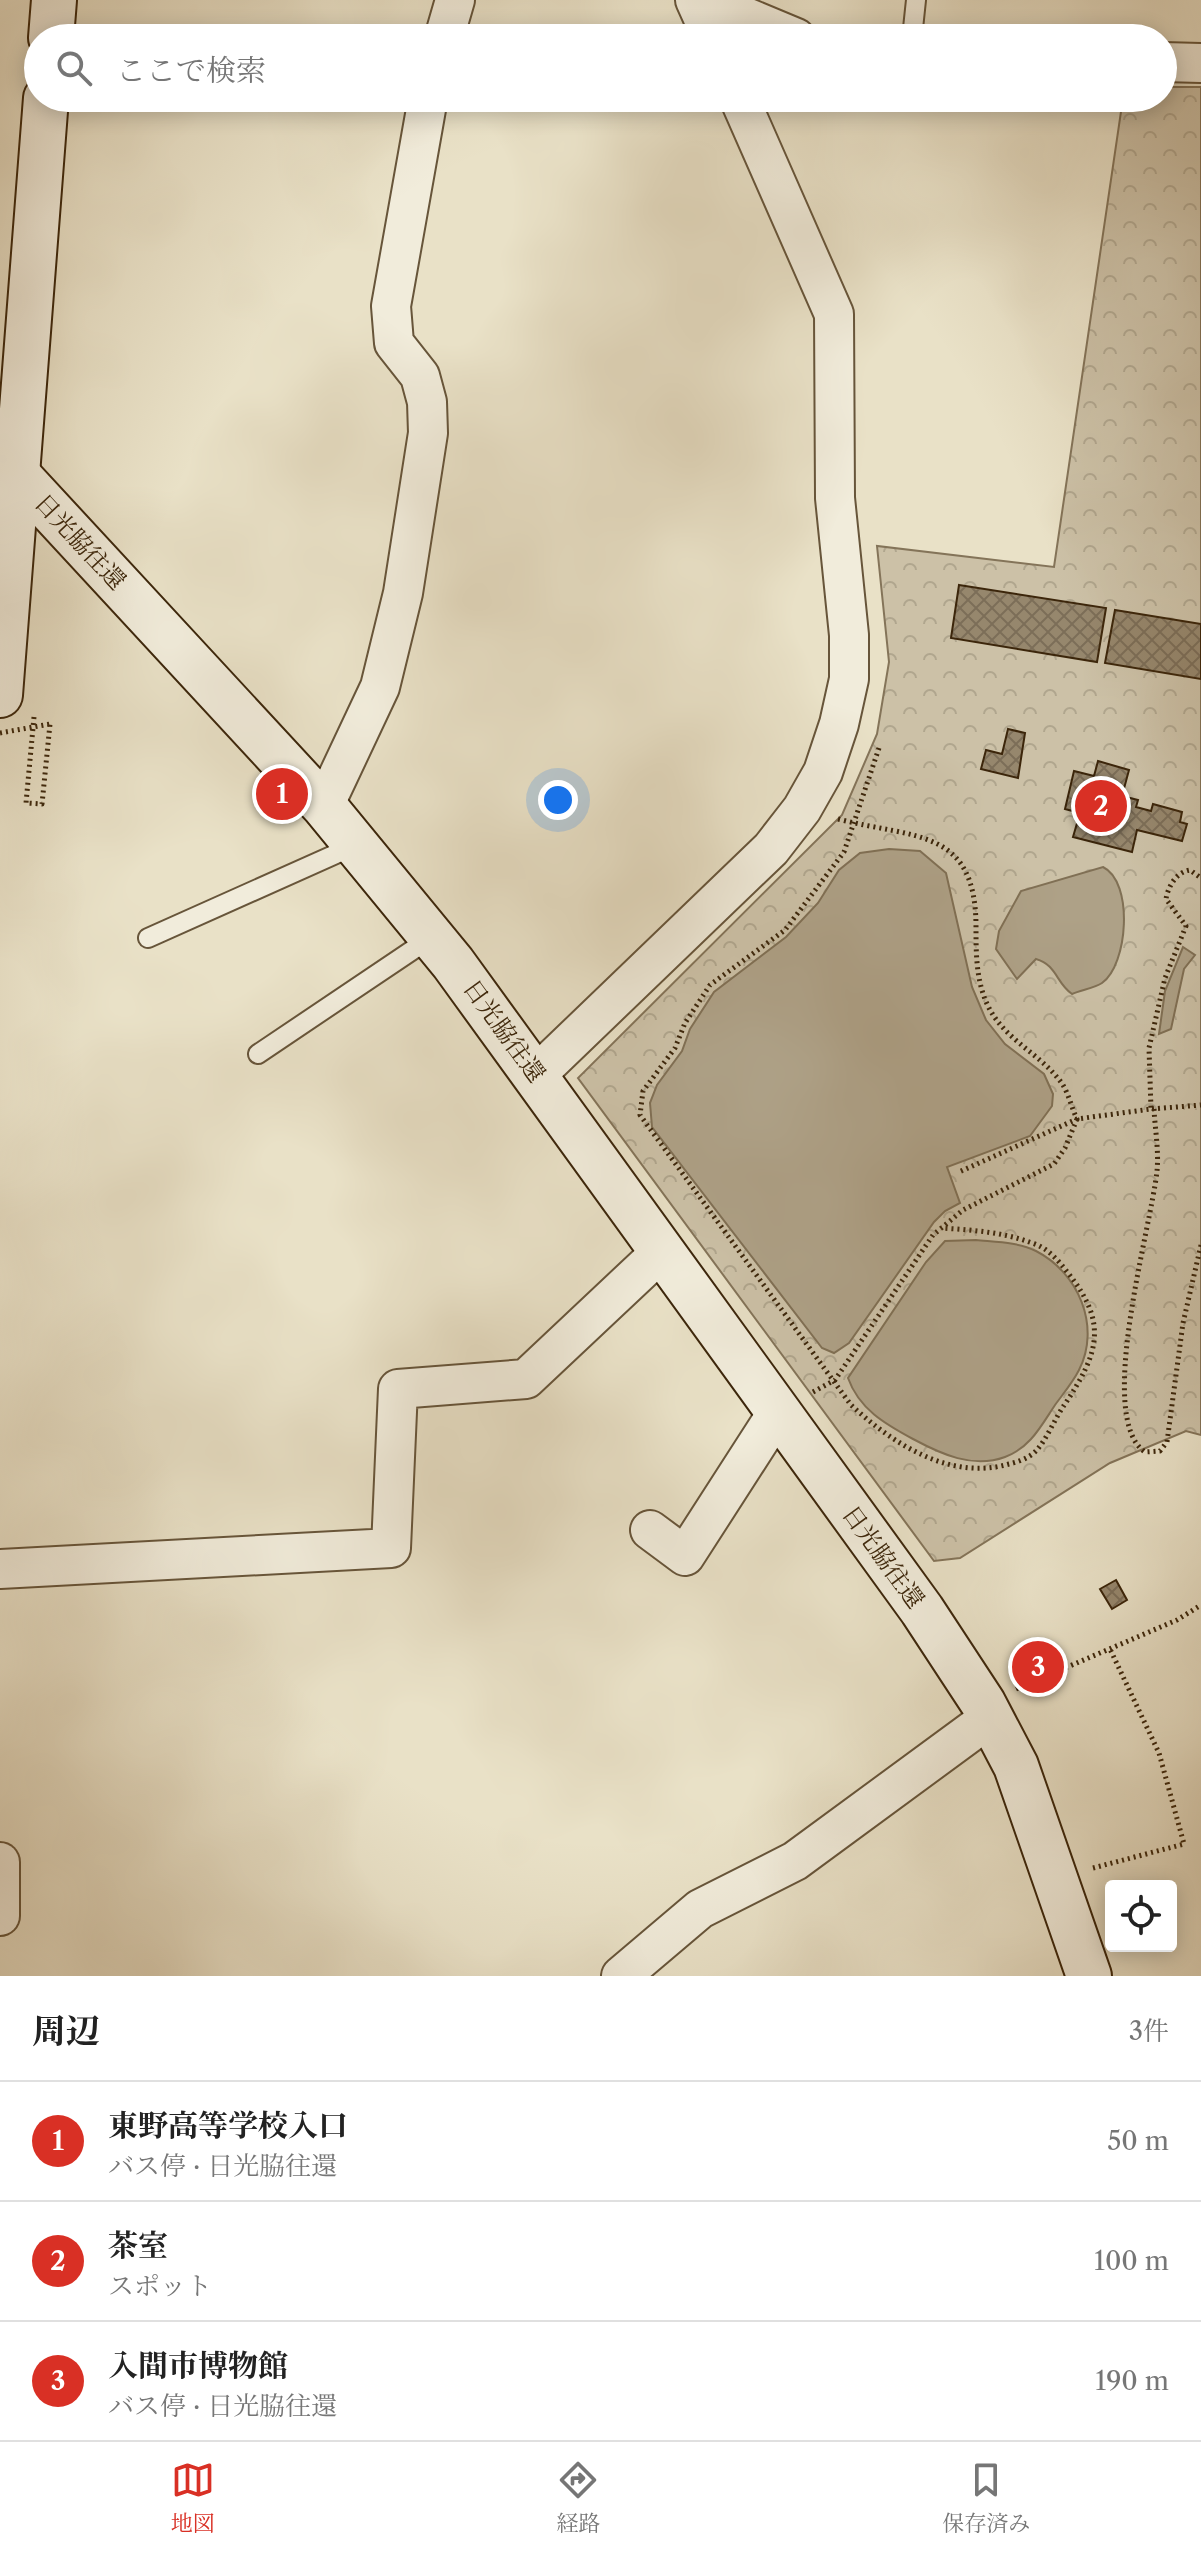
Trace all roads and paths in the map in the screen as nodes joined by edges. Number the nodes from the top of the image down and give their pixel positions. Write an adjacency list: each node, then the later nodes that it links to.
1 (54, 0): 6 (street)
2 (455, 0): 7 (street)
3 (695, 0): 8 (street)
4 (705, 0): 9 (street)
5 (916, 0): 10 (lane)
6 (52, 24)
7 (448, 24)
8 (706, 24)
9 (762, 24)
10 (913, 24)
11 (1177, 62): 12 (street)
12 (1201, 63)
13 (44, 112): 16 (street, 日光脇往還)
14 (426, 112): 21 (street)
15 (745, 112): 22 (street)
16 (10, 424): 17 (street, 日光脇往還)
17 (16, 473): 18 (street); 21 (street, 日光脇往還)
18 (17, 705): 19 (path, bridge)
19 (0, 733)
20 (879, 748): 23 (path)
21 (324, 806): 24 (street, 日光脇往還)
22 (802, 809): 23 (path); 29 (street)
23 (852, 822): 32 (path); 37 (path)
24 (356, 845): 26 (street, 日光脇往還); 27 (lane)
25 (1201, 878): 31 (path)
26 (432, 937): 28 (lane); 29 (street, 日光脇往還)
27 (148, 938)
28 (258, 1054)
29 (536, 1075): 36 (street, 日光脇往還)
30 (1201, 1105): 31 (path)
31 (1153, 1109): 32 (path); 35 (path)
32 (1077, 1119): 33 (path); 34 (path)
33 (959, 1172)
34 (941, 1228): 37 (path); 37 (path)
35 (1201, 1245)
36 (662, 1251): 38 (street, 日光脇往還); 40 (street)
37 (835, 1380): 38 (path)
38 (777, 1413): 39 (street); 43 (street, 日光脇往還)
39 (650, 1530)
40 (0, 1569)
41 (1201, 1605): 42 (path)
42 (1110, 1649): 43 (path); 45 (path)
43 (987, 1710): 45 (street, 日光脇往還); 47 (street)
44 (0, 1862): 46 (street)
45 (1056, 1878): 48 (street, 日光脇往還)
46 (0, 1916)
47 (621, 1976)
48 (1089, 1976)

